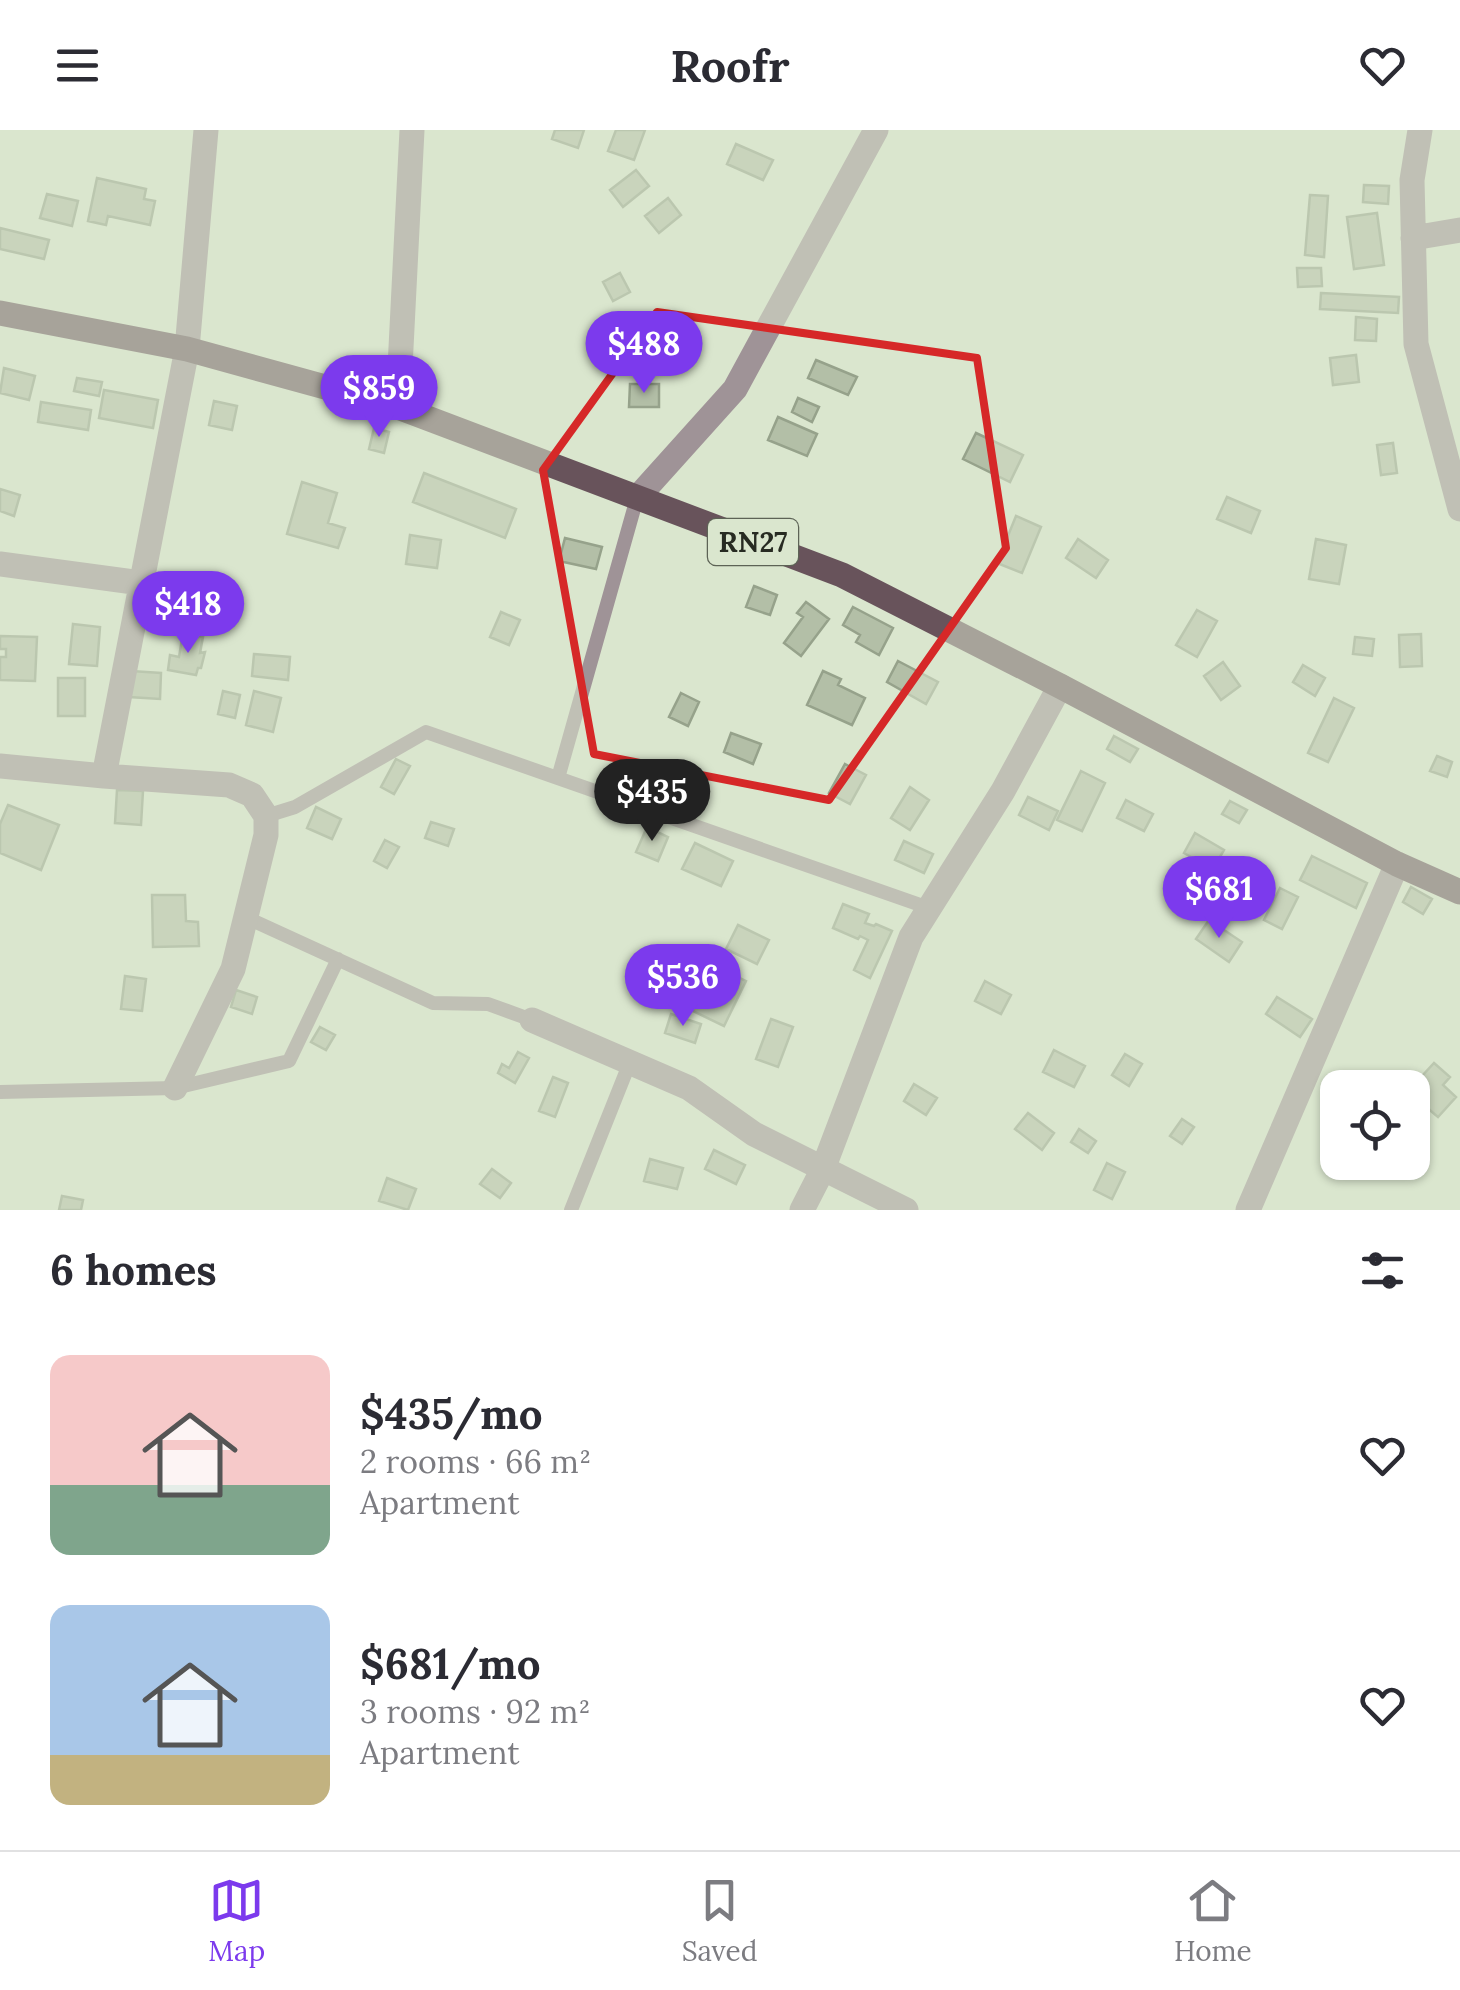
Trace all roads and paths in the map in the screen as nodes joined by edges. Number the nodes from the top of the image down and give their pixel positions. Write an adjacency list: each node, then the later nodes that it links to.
1 (206, 130): 8 (street)
2 (412, 130): 9 (street)
3 (876, 130): 10 (street)
4 (1420, 130): 6 (street)
5 (1460, 230): 6 (street)
6 (1413, 238): 11 (street)
7 (0, 313): 8 (main road, RN27)
8 (186, 350): 9 (main road, RN27); 13 (street)
9 (398, 406): 10 (main road, RN27)
10 (637, 498): 14 (main road, RN27); 17 (lane)
11 (1460, 508)
12 (0, 564): 13 (street)
13 (141, 582): 16 (street)
14 (1060, 686): 19 (main road, RN27); 21 (street)
15 (0, 766): 16 (street)
16 (104, 776): 18 (street)
17 (558, 778): 18 (lane); 21 (lane)
18 (266, 816): 22 (street)
19 (1397, 864): 20 (main road, RN27); 32 (street)
20 (1459, 888)
21 (929, 908): 28 (street)
22 (246, 916): 23 (lane); 26 (street)
23 (338, 960): 24 (lane); 26 (lane)
24 (532, 1020): 25 (street)
25 (630, 1062): 28 (street); 29 (lane)
26 (175, 1088): 27 (lane)
27 (0, 1092)
28 (823, 1168): 30 (street); 31 (street)
29 (571, 1210)
30 (802, 1210)
31 (906, 1210)
32 (1248, 1210)

